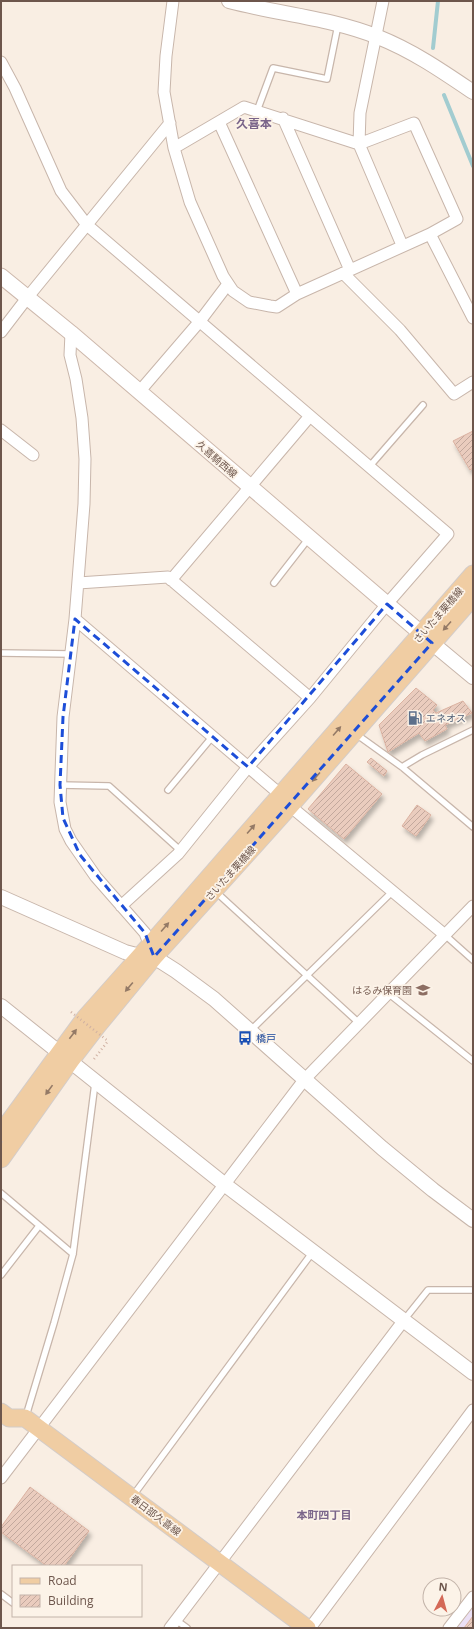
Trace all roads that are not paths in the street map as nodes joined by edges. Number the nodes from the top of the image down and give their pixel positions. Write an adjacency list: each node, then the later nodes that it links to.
1 (173, 1): 12 (street)
2 (229, 1): 4 (street)
3 (383, 1): 5 (street)
4 (338, 25): 5 (street); 9 (lane)
5 (376, 36): 8 (street); 13 (street)
6 (1, 62): 7 (street)
7 (5, 78): 15 (street)
8 (472, 90)
9 (257, 111): 10 (street); 11 (street)
10 (283, 118): 13 (street); 18 (street)
11 (219, 122): 14 (street); 21 (street)
12 (170, 123): 14 (street); 15 (street)
13 (359, 144): 16 (street); 17 (street)
14 (174, 148): 20 (street)
15 (87, 224): 22 (street); 24 (street)
16 (430, 234): 17 (street); 23 (street)
17 (402, 245): 18 (street)
18 (346, 272): 21 (street); 27 (street)
19 (1, 276): 22 (main road, 久喜騎西線)
20 (228, 284): 21 (street); 24 (street)
21 (297, 294)
22 (27, 298): 25 (street); 26 (main road, 久喜騎西線)
23 (473, 318)
24 (200, 321): 28 (street); 30 (street)
25 (1, 332)
26 (71, 333): 28 (main road, 久喜騎西線); 38 (street)
27 (473, 382)
28 (139, 392): 34 (main road, 久喜騎西線)
29 (423, 405): 33 (lane)
30 (310, 416): 33 (street); 34 (street)
31 (1, 430): 32 (street)
32 (33, 455)
33 (369, 467): 41 (street)
34 (250, 487): 35 (main road, 久喜騎西線); 37 (street)
35 (309, 538): 39 (lane); 41 (main road, 久喜騎西線)
36 (473, 574): 43 (main road, さいたま栗橋線)
37 (171, 580): 38 (street); 47 (street)
38 (78, 583): 42 (street)
39 (274, 583)
40 (473, 597): 43 (main road, さいたま栗橋線, one-way to 43)
41 (387, 604): 43 (main road, 久喜騎西線); 47 (street)
42 (75, 619): 45 (street); 50 (street)
43 (427, 638): 46 (street); 49 (main road, さいたま栗橋線); 55 (main road, さいたま栗橋線, one-way to 43)
44 (1, 652): 45 (lane)
45 (71, 654): 53 (street)
46 (473, 677)
47 (310, 698): 51 (street)
48 (473, 730): 52 (lane)
49 (354, 733): 52 (lane); 55 (main road, さいたま栗橋線, one-way to 55)
50 (212, 736): 51 (street); 54 (lane)
51 (248, 767): 55 (street); 57 (street)
52 (402, 767): 56 (lane)
53 (60, 785): 57 (lane); 61 (street)
54 (168, 790)
55 (286, 800): 58 (main road, さいたま栗橋線); 59 (street); 64 (main road, さいたま栗橋線, one-way to 55)
56 (473, 827)
57 (180, 851): 61 (street)
58 (214, 891): 64 (main road, さいたま栗橋線); 66 (lane)
59 (393, 892): 63 (street); 66 (lane)
60 (1, 897): 64 (street)
61 (121, 906): 64 (street)
62 (473, 906): 63 (street)
63 (445, 935): 65 (lane); 67 (street)
64 (148, 953): 70 (street); 71 (main road, さいたま栗橋線)
65 (473, 960)
66 (306, 975): 69 (lane); 70 (lane)
67 (388, 993): 69 (street); 72 (lane)
68 (1, 1006): 71 (street)
69 (359, 1024): 73 (street)
70 (250, 1031): 73 (street)
71 (65, 1056): 74 (street); 75 (main road, さいたま栗橋線); 76 (main road, さいたま栗橋線, one-way to 76)
72 (473, 1062)
73 (304, 1080): 77 (street); 79 (street)
74 (95, 1081): 77 (street); 82 (lane)
75 (1, 1133)
76 (1, 1159)
77 (224, 1184): 81 (street); 89 (street)
78 (1, 1193): 80 (lane)
79 (473, 1220)
80 (39, 1226): 82 (lane); 83 (lane)
81 (313, 1251): 85 (street); 91 (lane)
82 (73, 1254): 89 (lane)
83 (1, 1275)
84 (473, 1290): 85 (lane)
85 (404, 1320): 86 (street); 92 (street)
86 (473, 1373)
87 (473, 1410): 99 (street)
88 (1, 1412): 89 (main road)
89 (32, 1422): 90 (street); 91 (main road, 春日部久喜線)
90 (1, 1478)
91 (132, 1497): 92 (main road, 春日部久喜線)
92 (220, 1563): 96 (street); 98 (main road, 春日部久喜線)
93 (1, 1594): 95 (lane)
94 (473, 1597): 100 (street)
95 (12, 1602)
96 (173, 1624): 97 (lane)
97 (187, 1628)
98 (307, 1628)
99 (310, 1628)
100 (449, 1628)

